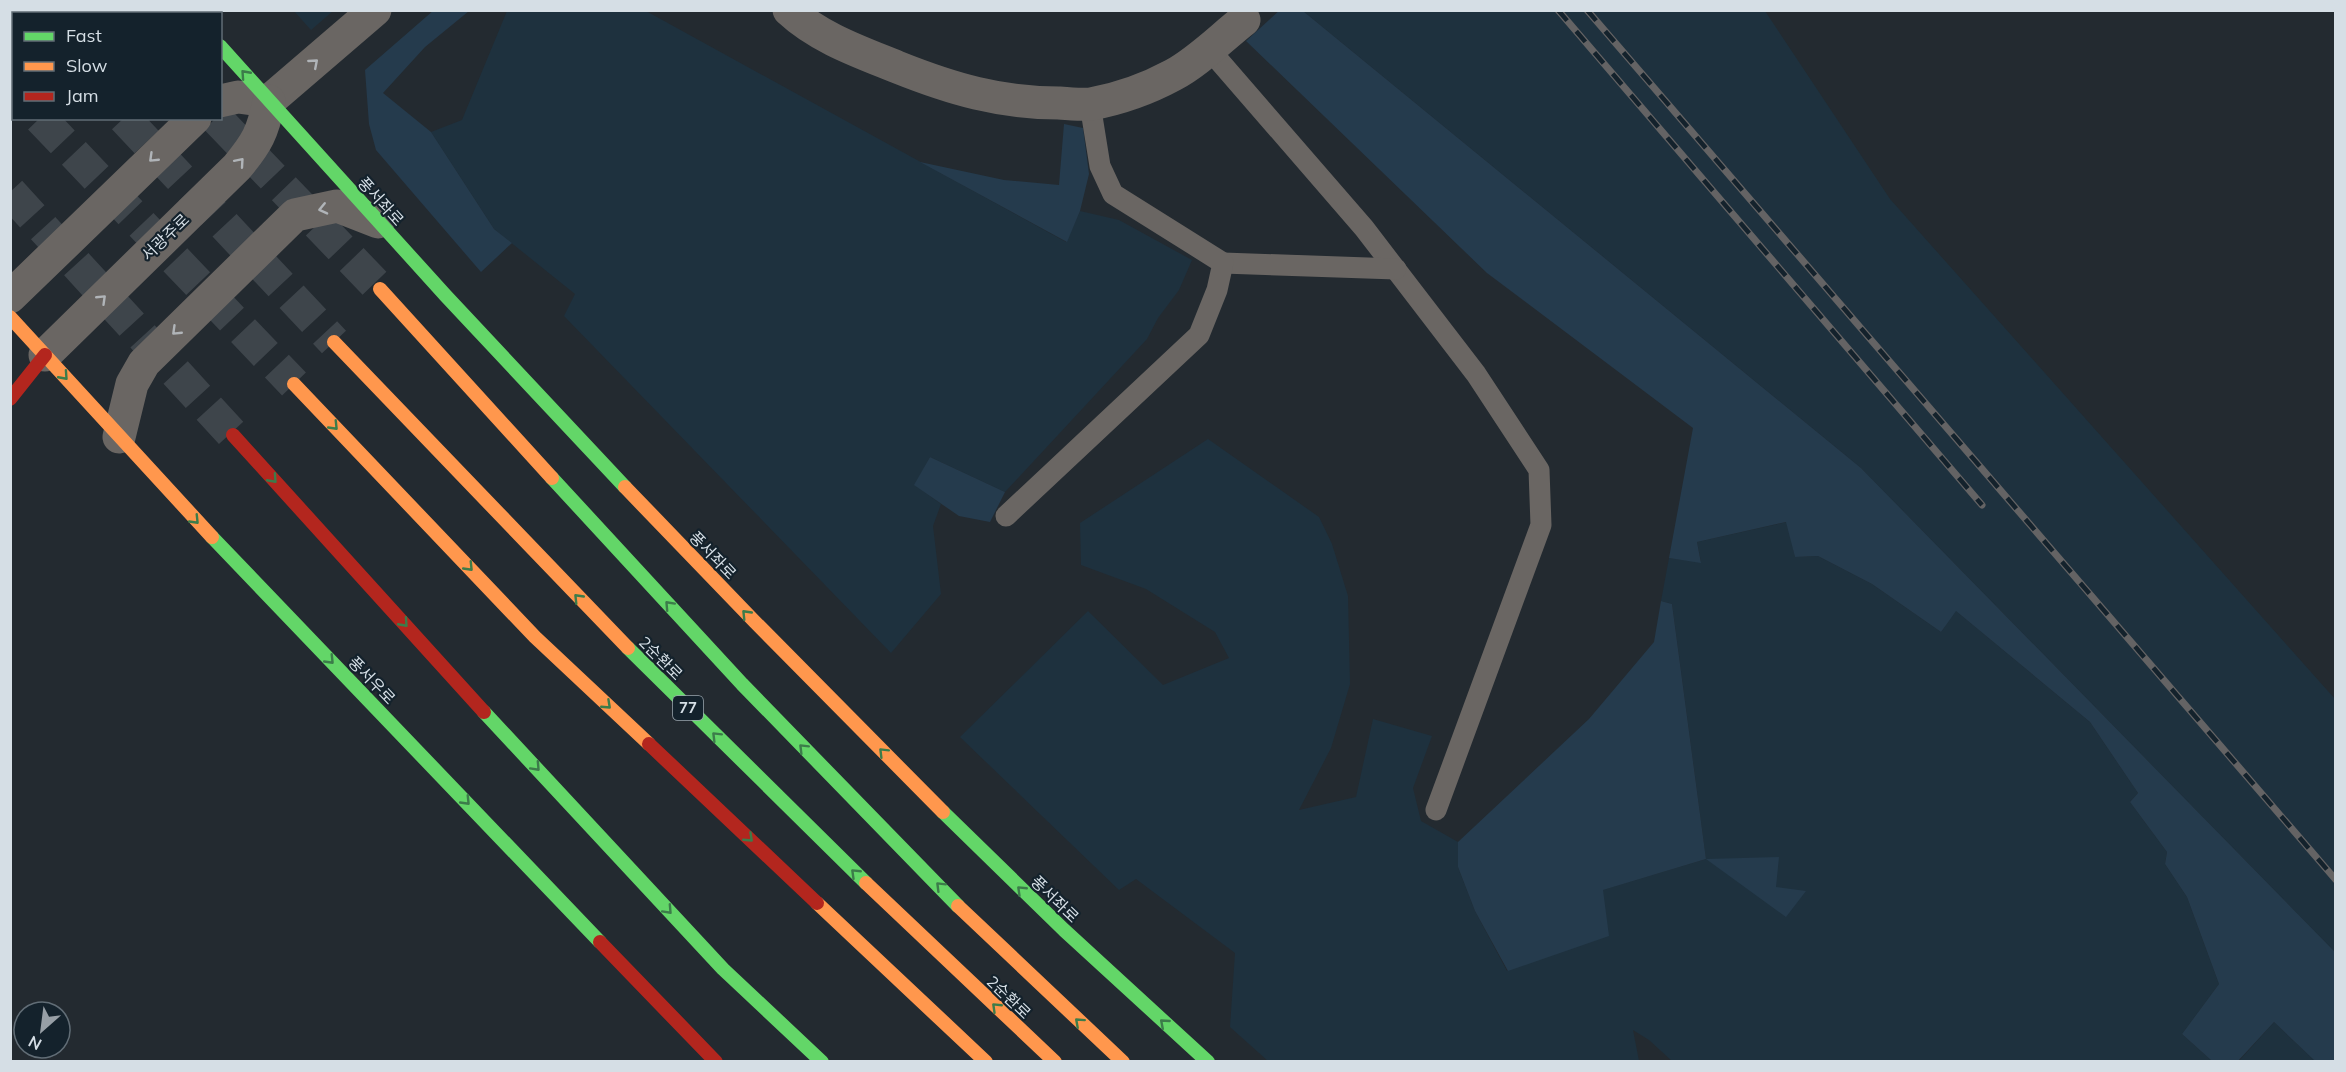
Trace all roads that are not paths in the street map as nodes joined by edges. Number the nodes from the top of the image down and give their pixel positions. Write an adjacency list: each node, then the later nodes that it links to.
1 (375, 10): 7 (street, one-way to 1)
2 (789, 10): 8 (street)
3 (1244, 20): 5 (street)
4 (222, 48): 7 (main road, 풍서좌로, one-way to 4)
5 (1209, 48): 8 (street); 12 (lane)
6 (222, 101): 7 (street)
7 (269, 101): 10 (main road, 풍서좌로); 17 (street, 서광주로, one-way to 7)
8 (1090, 104): 11 (lane)
9 (193, 120): 14 (street, one-way to 14)
10 (378, 222): 21 (street, one-way to 21); 29 (main road, 풍서좌로, one-way to 10)
11 (1223, 264): 12 (lane); 22 (lane)
12 (1395, 269): 23 (lane)
13 (380, 289): 28 (main road, one-way to 13)
14 (10, 297)
15 (10, 317): 17 (main road, 풍서우로)
16 (334, 342): 27 (main road, 2순환로 / 77, one-way to 16)
17 (45, 355): 19 (main road, 서광주로); 21 (main road, 풍서우로, one-way to 21)
18 (294, 384): 26 (main road, one-way to 26)
19 (10, 399)
20 (233, 435): 25 (main road, one-way to 25)
21 (120, 437): 24 (main road, 풍서우로, one-way to 24)
22 (1006, 516)
23 (1436, 810)
24 (716, 1062)
25 (822, 1062)
26 (986, 1062)
27 (1055, 1062)
28 (1123, 1062)
29 (1208, 1062)

